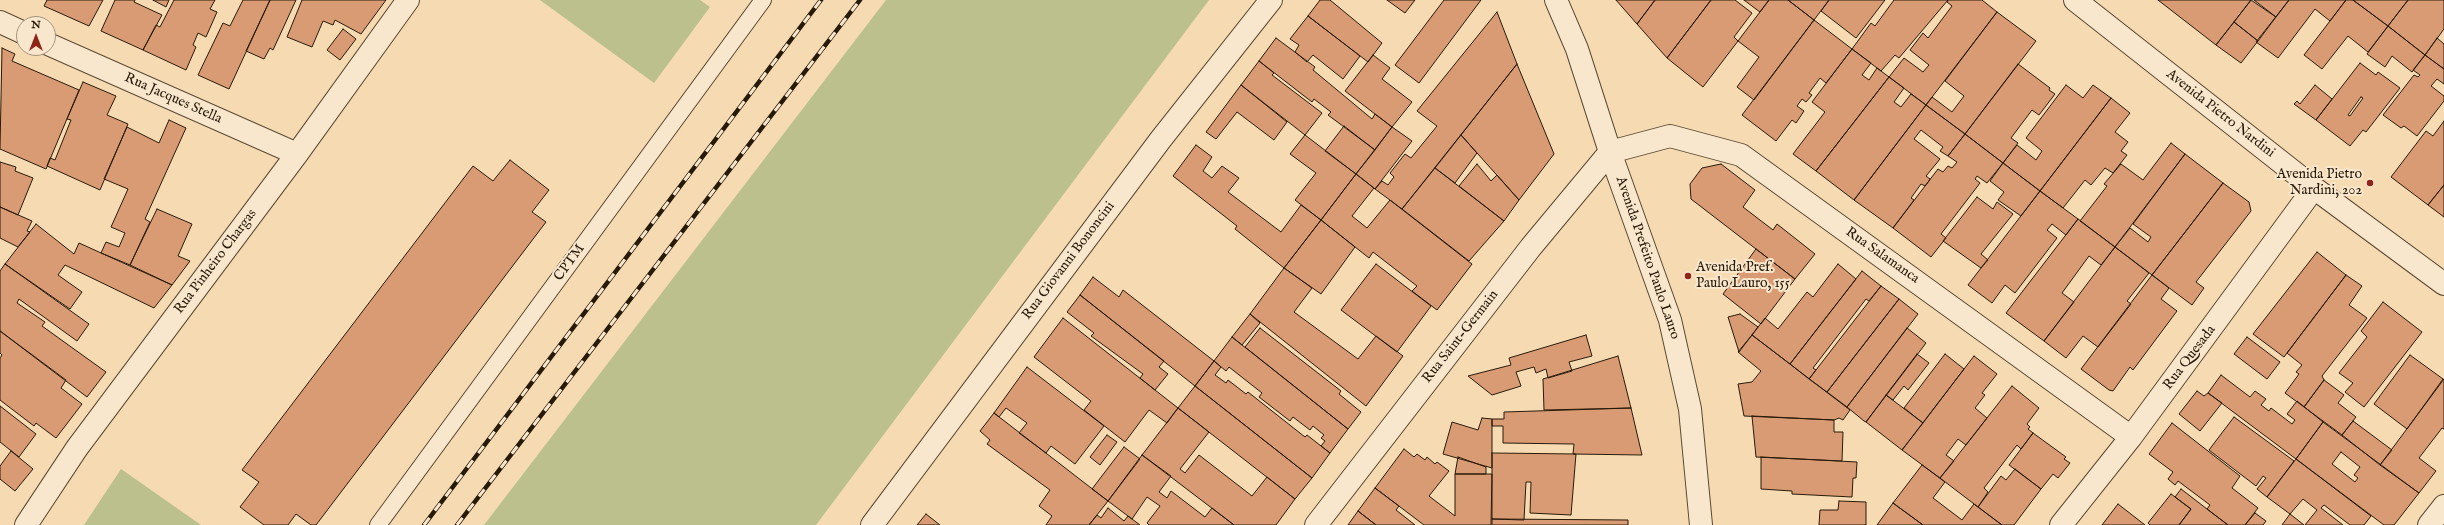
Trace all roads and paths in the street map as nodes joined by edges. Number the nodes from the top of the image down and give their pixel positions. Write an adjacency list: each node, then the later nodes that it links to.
1 (408, 0): 10 (street, Rua Pinheiro Chargas)
2 (763, 0): 16 (lane, CPTM)
3 (1271, 0): 17 (street, Rua Giovanni Bononcini)
4 (1556, 0): 9 (street, Avenida Prefeito Paulo Lauro)
5 (2074, 0): 11 (street, Avenida Pietro Nardini)
6 (0, 22): 7 (street)
7 (16, 29)
8 (56, 48): 10 (street, Rua Jacques Stella)
9 (1610, 152): 13 (street, Rua Salamanca); 18 (street, Rua Saint-Germain); 19 (street, Avenida Prefeito Paulo Lauro)
10 (297, 154): 15 (street, Rua Pinheiro Chargas)
11 (2314, 188): 12 (street, Avenida Pietro Nardini); 13 (street, Rua Quesada)
12 (2444, 284)
13 (2132, 437): 20 (street, Rua Quesada)
14 (2444, 506): 21 (street)
15 (26, 525)
16 (378, 525)
17 (872, 525)
18 (1316, 525)
19 (1701, 525)
20 (2062, 525)
21 (2430, 525)

